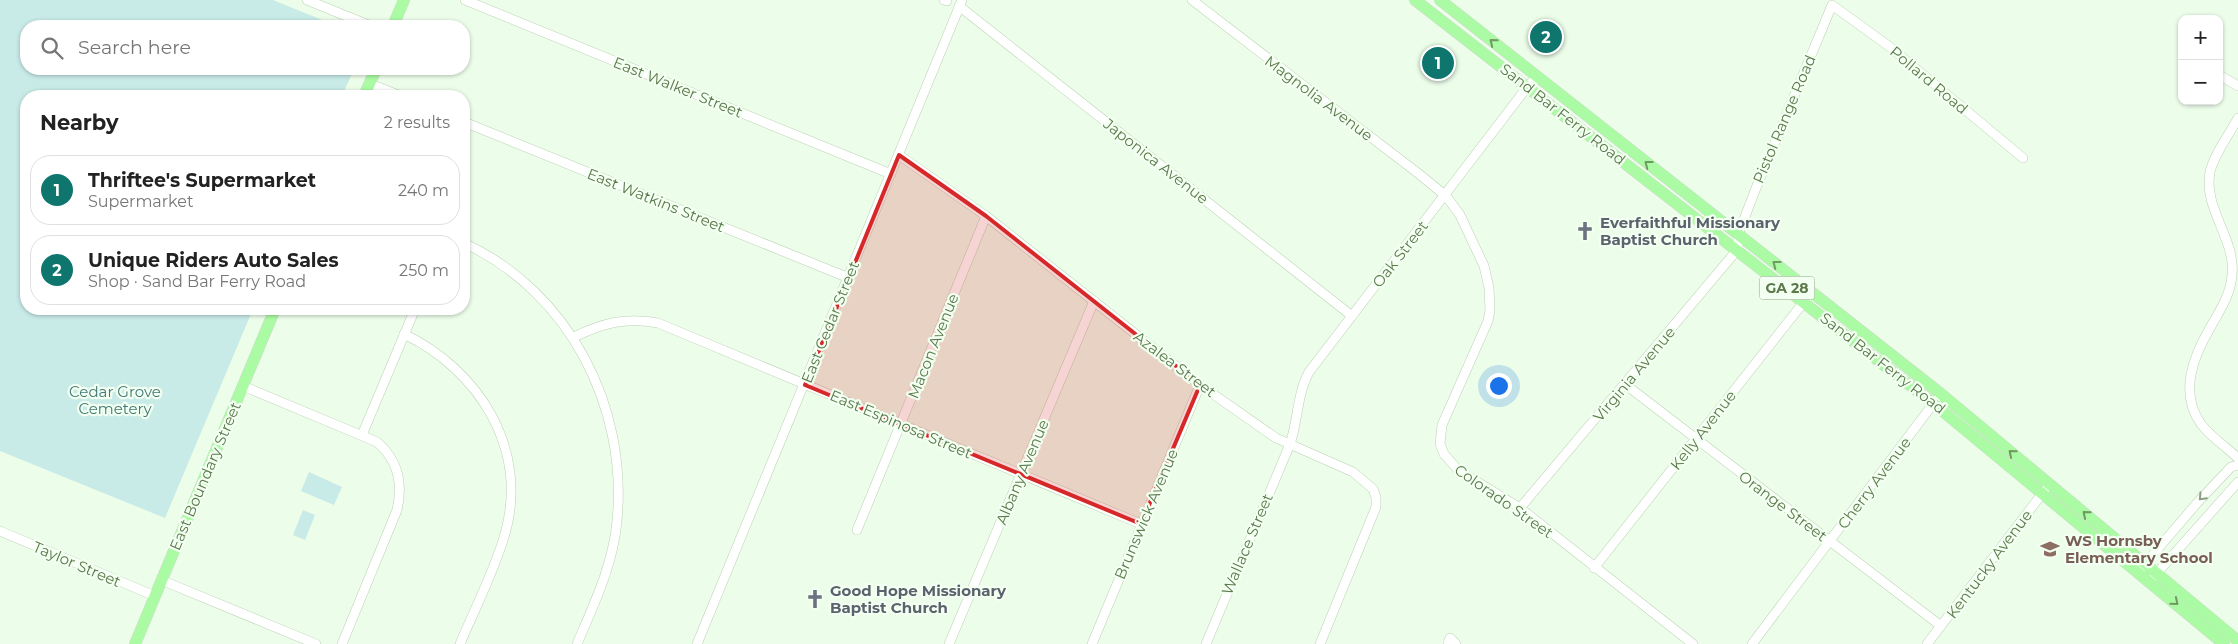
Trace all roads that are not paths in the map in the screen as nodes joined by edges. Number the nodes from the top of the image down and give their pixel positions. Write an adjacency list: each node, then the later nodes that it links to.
1 (307, 0): 9 (street)
2 (404, 0): 10 (main road)
3 (465, 0): 23 (street, East Walker Street)
4 (1192, 0): 24 (street, Magnolia Avenue)
5 (1415, 0): 15 (main road, Sand Bar Ferry Road / GA 28)
6 (1440, 0): 13 (main road, Sand Bar Ferry Road / GA 28, one-way to 6)
7 (961, 3): 21 (street, East Cedar Street); 34 (street, Japonica Avenue)
8 (1832, 5): 22 (street, Pollard Road); 26 (street, Pistol Range Road)
9 (356, 20)
10 (396, 20)
11 (374, 75): 14 (main road)
12 (2223, 77): 16 (street)
13 (1537, 78): 15 (street, Oak Street); 26 (main road, Sand Bar Ferry Road / GA 28, one-way to 13)
14 (370, 84): 17 (main road); 18 (street)
15 (1528, 86): 24 (street, Oak Street); 28 (main road, Sand Bar Ferry Road / GA 28)
16 (2238, 86)
17 (367, 90)
18 (386, 90)
19 (2238, 118): 47 (street)
20 (470, 124): 29 (street, East Watkins Street)
21 (899, 154): 23 (street, East Cedar Street); 25 (street, Azalea Street)
22 (2023, 158)
23 (891, 174): 29 (street, East Cedar Street)
24 (1446, 196): 34 (street, Oak Street); 52 (street, Colorado Street)
25 (986, 216): 31 (street, Azalea Street); 43 (street, Macon Avenue)
26 (1738, 235): 28 (street); 30 (main road, Sand Bar Ferry Road / GA 28, one-way to 26)
27 (470, 246): 36 (street)
28 (1738, 250): 30 (main road, Sand Bar Ferry Road / GA 28); 38 (street, Virginia Avenue)
29 (849, 278): 37 (street, East Cedar Street)
30 (1808, 297): 41 (main road, Sand Bar Ferry Road / GA 28); 42 (main road, Sand Bar Ferry Road / GA 28); 45 (street, Kelly Avenue)
31 (1094, 301): 39 (street, Azalea Street); 49 (street, Albany Avenue)
32 (273, 315): 40 (main road, East Boundary Street)
33 (412, 315): 35 (street)
34 (1352, 316): 46 (street, Oak Street)
35 (404, 334): 44 (street); 66 (street)
36 (574, 337): 37 (street, East Espinosa Street); 67 (street)
37 (805, 384): 43 (street, East Espinosa Street); 68 (street, East Cedar Street)
38 (1626, 384): 45 (street, Orange Street); 52 (street, Virginia Avenue)
39 (1200, 385): 46 (street, Azalea Street); 53 (street, Brunswick Avenue)
40 (243, 386): 44 (street); 59 (main road, East Boundary Street)
41 (1940, 393): 42 (street, Cherry Avenue); 51 (main road, Sand Bar Ferry Road / GA 28, one-way to 41)
42 (1934, 404): 51 (main road, Sand Bar Ferry Road / GA 28); 56 (street, Cherry Avenue)
43 (901, 424): 49 (street, East Espinosa Street); 54 (street, Macon Avenue)
44 (362, 435): 65 (street)
45 (1696, 440): 56 (street, Orange Street); 57 (street, Kelly Avenue)
46 (1290, 444): 71 (street, Wallace Street); 72 (street, Azalea Street)
47 (2238, 458)
48 (2238, 465): 58 (street, one-way to 58)
49 (1021, 474): 53 (street, East Espinosa Street); 69 (street, Albany Avenue)
50 (2238, 482): 58 (street)
51 (2046, 488): 58 (main road, Sand Bar Ferry Road / GA 28); 61 (street, Kentucky Avenue)
52 (1520, 508): 57 (street, Colorado Street)
53 (1141, 524): 70 (street, Brunswick Avenue)
54 (857, 530)
55 (0, 531): 60 (street, Taylor Street)
56 (1830, 542): 61 (street, Orange Street); 76 (street, Cherry Avenue)
57 (1594, 568): 75 (street, Colorado Street)
58 (2148, 572): 62 (main road, Sand Bar Ferry Road); 78 (main road, Sand Bar Ferry Road / GA 28, one-way to 78)
59 (161, 580): 60 (main road, East Boundary Street); 64 (street)
60 (155, 596): 63 (main road, East Boundary Street)
61 (1941, 626): 77 (street, Kentucky Avenue)
62 (2238, 642)
63 (135, 644)
64 (316, 644)
65 (342, 644)
66 (460, 644)
67 (577, 644)
68 (697, 644)
69 (949, 644)
70 (1092, 644)
71 (1206, 644)
72 (1320, 644)
73 (1448, 644): 74 (street)
74 (1456, 644)
75 (1693, 644)
76 (1752, 644)
77 (1927, 644)
78 (2224, 644)

